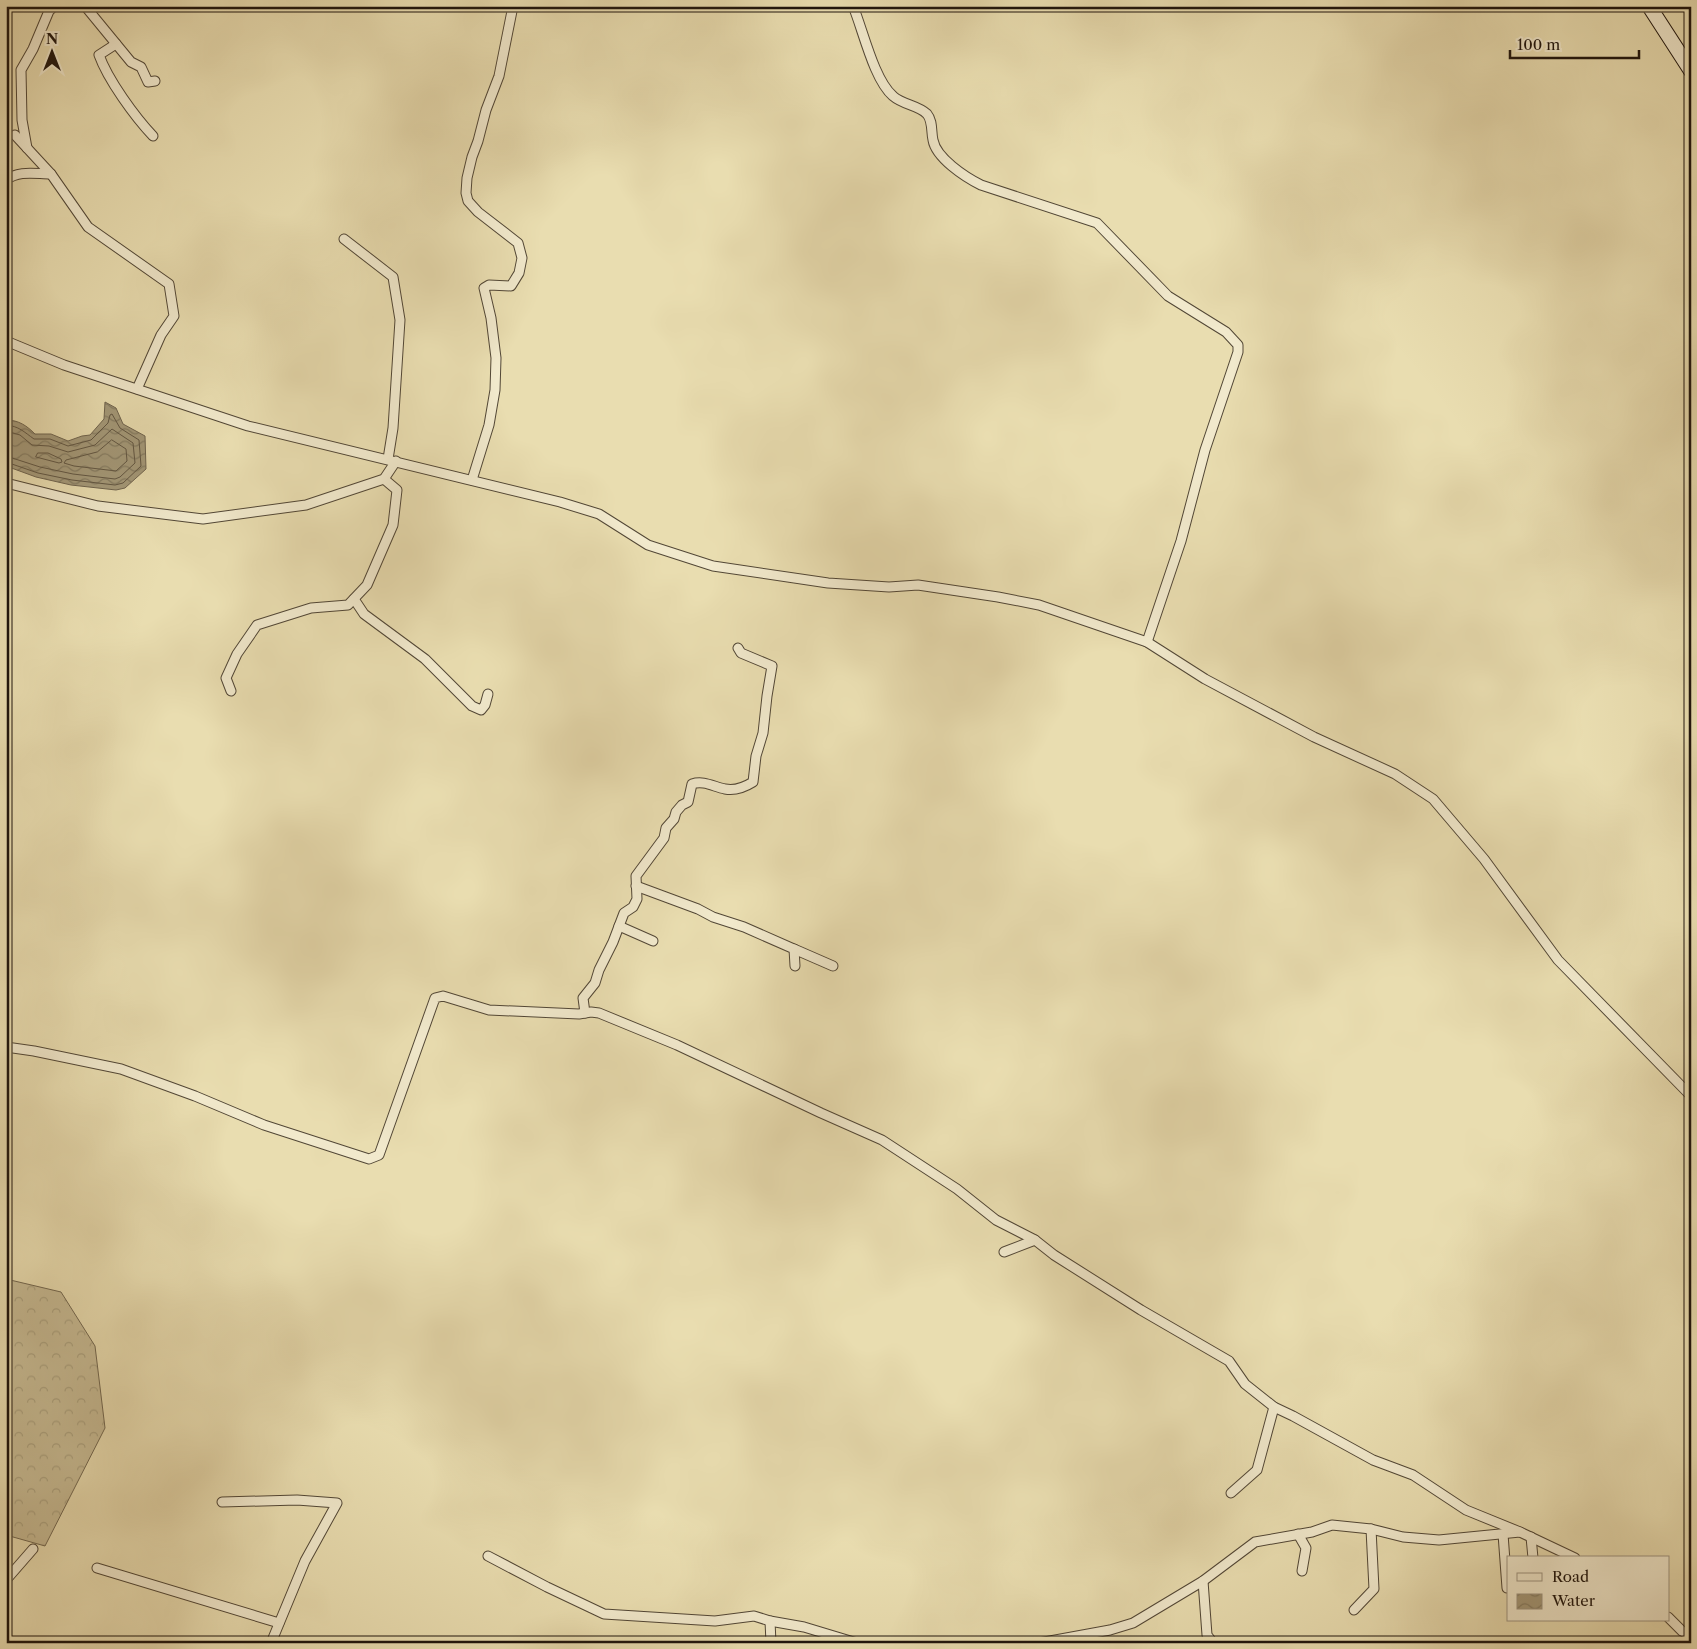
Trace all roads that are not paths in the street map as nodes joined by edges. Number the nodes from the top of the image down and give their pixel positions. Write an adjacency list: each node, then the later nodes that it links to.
1 (54, 6): 11 (street)
2 (85, 6): 6 (street)
3 (513, 6): 19 (street)
4 (853, 6): 22 (street)
5 (1649, 6): 7 (street)
6 (116, 44): 8 (street); 10 (street)
7 (1691, 71)
8 (155, 81)
9 (15, 135): 11 (street)
10 (154, 136)
11 (27, 148): 12 (street)
12 (52, 174): 13 (street); 16 (street)
13 (6, 180)
14 (344, 239): 17 (street)
15 (6, 341): 16 (street)
16 (137, 389): 17 (street)
17 (392, 460): 18 (street); 19 (street)
18 (384, 479): 20 (street); 21 (street)
19 (472, 480): 22 (street)
20 (6, 483)
21 (354, 599): 24 (street); 25 (street)
22 (1147, 642): 34 (street)
23 (738, 648): 26 (street)
24 (230, 691)
25 (488, 694)
26 (636, 886): 27 (street); 29 (street)
27 (619, 926): 28 (street); 32 (street)
28 (653, 941)
29 (794, 949): 30 (street); 31 (street)
30 (795, 966)
31 (833, 966)
32 (585, 1013): 33 (street); 35 (street)
33 (6, 1048)
34 (1691, 1096)
35 (1035, 1240): 36 (street); 37 (street)
36 (1004, 1252)
37 (1274, 1408): 38 (street); 41 (street)
38 (1231, 1493)
39 (222, 1502): 57 (street)
40 (1371, 1529): 42 (street); 43 (street); 54 (street)
41 (1520, 1532): 43 (street); 44 (street)
42 (1298, 1534): 50 (street); 52 (street)
43 (1503, 1534): 53 (street)
44 (1531, 1537): 47 (street); 48 (street)
45 (33, 1549): 51 (street)
46 (488, 1556): 56 (street)
47 (1533, 1556)
48 (1571, 1556)
49 (97, 1568): 57 (street)
50 (1302, 1571)
51 (6, 1580)
52 (1203, 1581): 62 (street); 63 (street)
53 (1507, 1588)
54 (1354, 1610)
55 (1670, 1619): 58 (street)
56 (770, 1621): 60 (street); 61 (street)
57 (279, 1623): 59 (street)
58 (1691, 1636)
59 (271, 1643)
60 (771, 1643)
61 (857, 1643)
62 (1039, 1643)
63 (1212, 1643)

